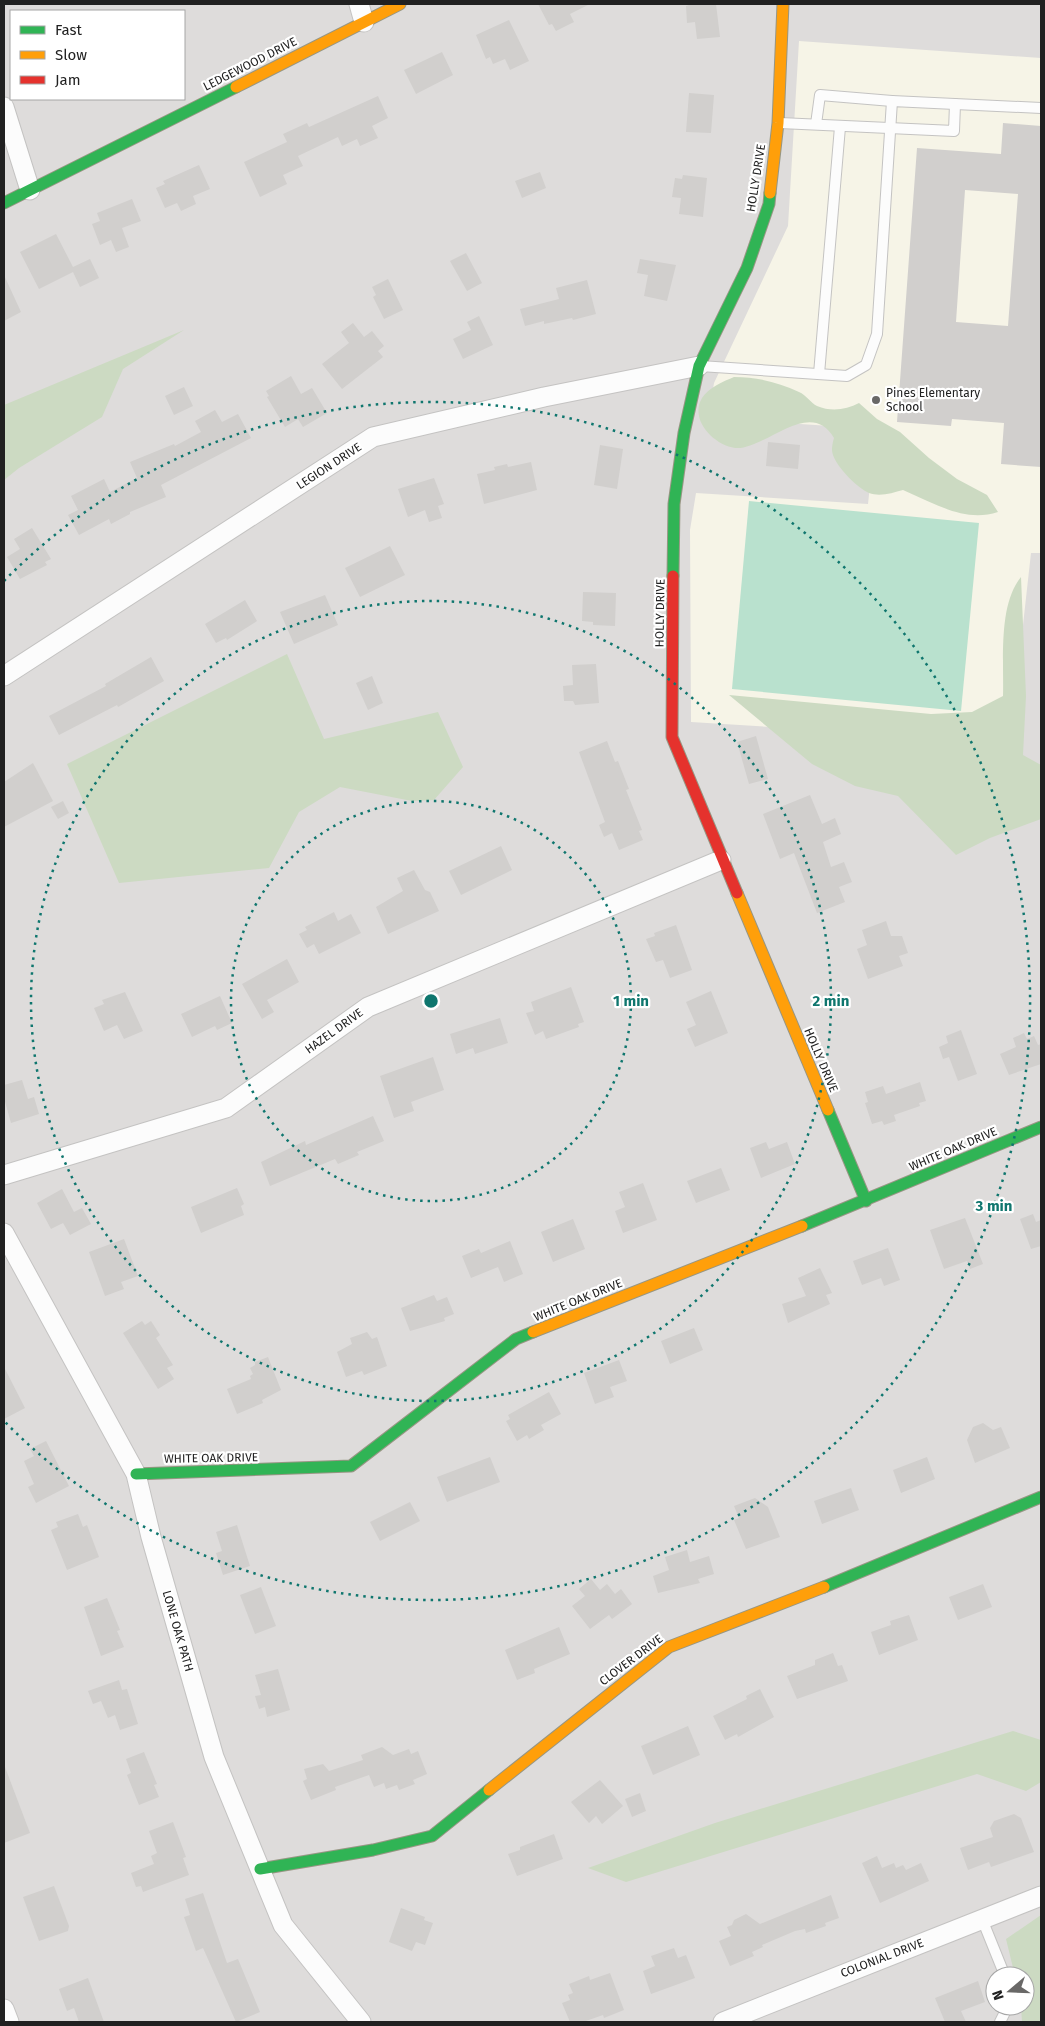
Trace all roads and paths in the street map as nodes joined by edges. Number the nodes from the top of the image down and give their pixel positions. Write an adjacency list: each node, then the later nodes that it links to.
1 (359, 4): 4 (street)
2 (400, 4): 4 (street, LEDGEWOOD DRIVE)
3 (782, 4): 9 (street, HOLLY DRIVE)
4 (364, 22): 13 (street, LEDGEWOOD DRIVE)
5 (892, 101): 6 (lane); 10 (lane); 12 (lane)
6 (956, 104): 8 (lane); 12 (lane)
7 (4, 107): 13 (street)
8 (1041, 108)
9 (778, 123): 10 (lane); 15 (street, HOLLY DRIVE)
10 (816, 124): 11 (lane)
11 (840, 127): 12 (lane); 16 (lane)
12 (890, 129): 16 (lane)
13 (30, 190): 14 (street, LEDGEWOOD DRIVE)
14 (4, 203)
15 (699, 366): 16 (lane); 17 (street, LEGION DRIVE); 18 (street, HOLLY DRIVE)
16 (819, 374)
17 (4, 676)
18 (721, 860): 20 (street, HAZEL DRIVE); 21 (street, HOLLY DRIVE)
19 (1041, 1127): 21 (street, WHITE OAK DRIVE)
20 (4, 1175)
21 (866, 1201): 23 (street, WHITE OAK DRIVE)
22 (4, 1233): 23 (street, LONE OAK PATH)
23 (136, 1474): 25 (street, LONE OAK PATH)
24 (1041, 1497): 25 (street, CLOVER DRIVE)
25 (260, 1869): 31 (street, LONE OAK PATH)
26 (1041, 1896): 27 (street, COLONIAL DRIVE)
27 (982, 1919): 28 (lane); 32 (street, COLONIAL DRIVE)
28 (1001, 1966)
29 (4, 2009): 30 (street)
30 (9, 2022)
31 (361, 2022)
32 (723, 2022)

